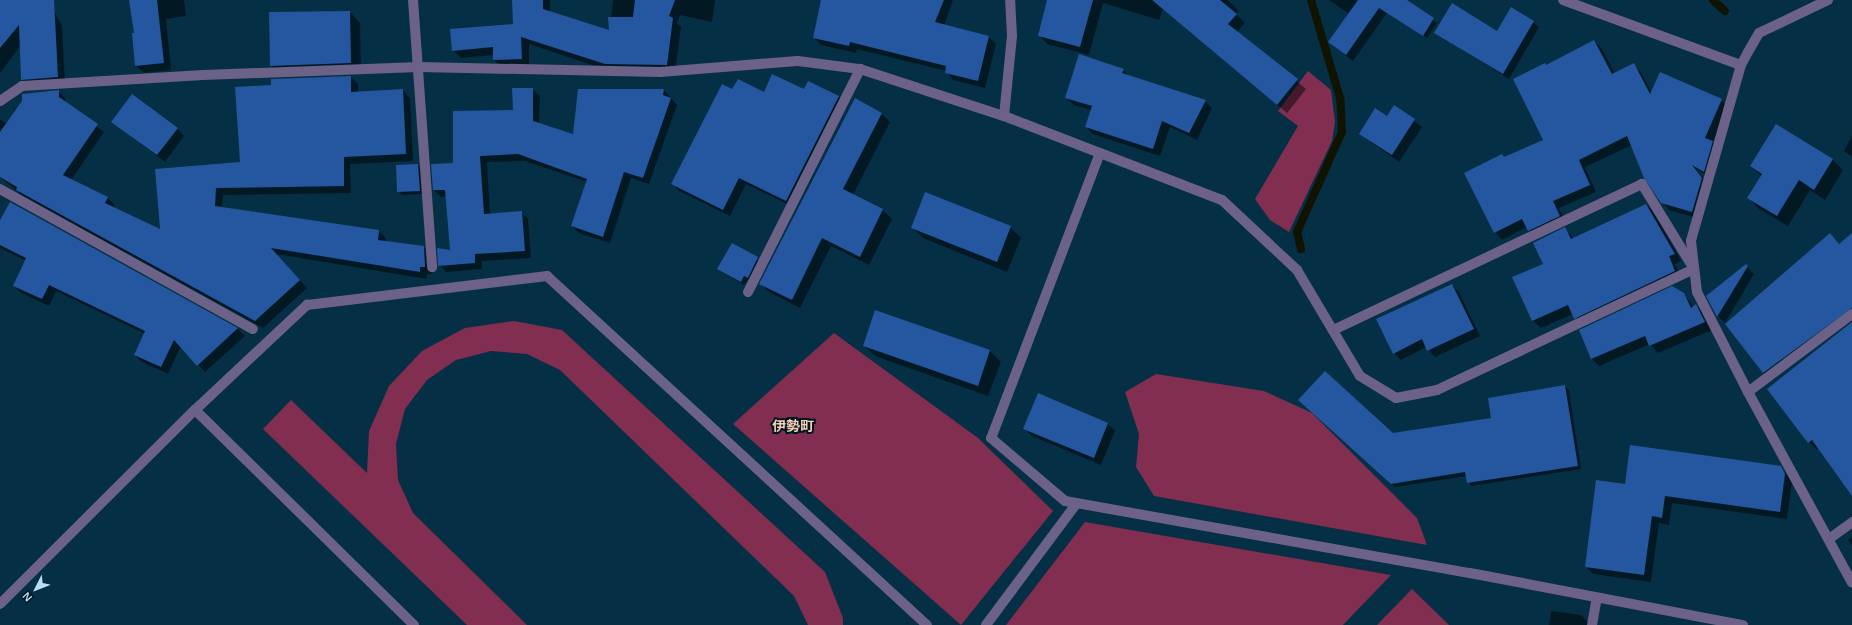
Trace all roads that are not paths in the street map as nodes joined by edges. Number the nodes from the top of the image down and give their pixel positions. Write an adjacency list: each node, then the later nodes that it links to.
1 (413, 0): 6 (street)
2 (1010, 0): 9 (street)
3 (1563, 0): 5 (street)
4 (1828, 0): 5 (street)
5 (1740, 65): 13 (street)
6 (419, 67): 7 (street); 8 (street); 12 (street)
7 (860, 69): 9 (street); 14 (street)
8 (0, 101)
9 (1004, 116): 10 (street)
10 (1100, 152): 17 (street); 20 (street)
11 (0, 189): 16 (street)
12 (432, 267)
13 (1694, 269): 17 (street); 17 (street); 18 (street)
14 (748, 292)
15 (1852, 314): 18 (street)
16 (253, 329)
17 (1332, 330)
18 (1748, 392): 22 (street)
19 (195, 410): 25 (street); 26 (street); 27 (street)
20 (1077, 503): 24 (street); 28 (street)
21 (1852, 522): 22 (street)
22 (1829, 539): 23 (street)
23 (1852, 583)
24 (1597, 597): 29 (street); 30 (street)
25 (0, 604)
26 (414, 625)
27 (927, 625)
28 (986, 625)
29 (1592, 625)
30 (1743, 625)

